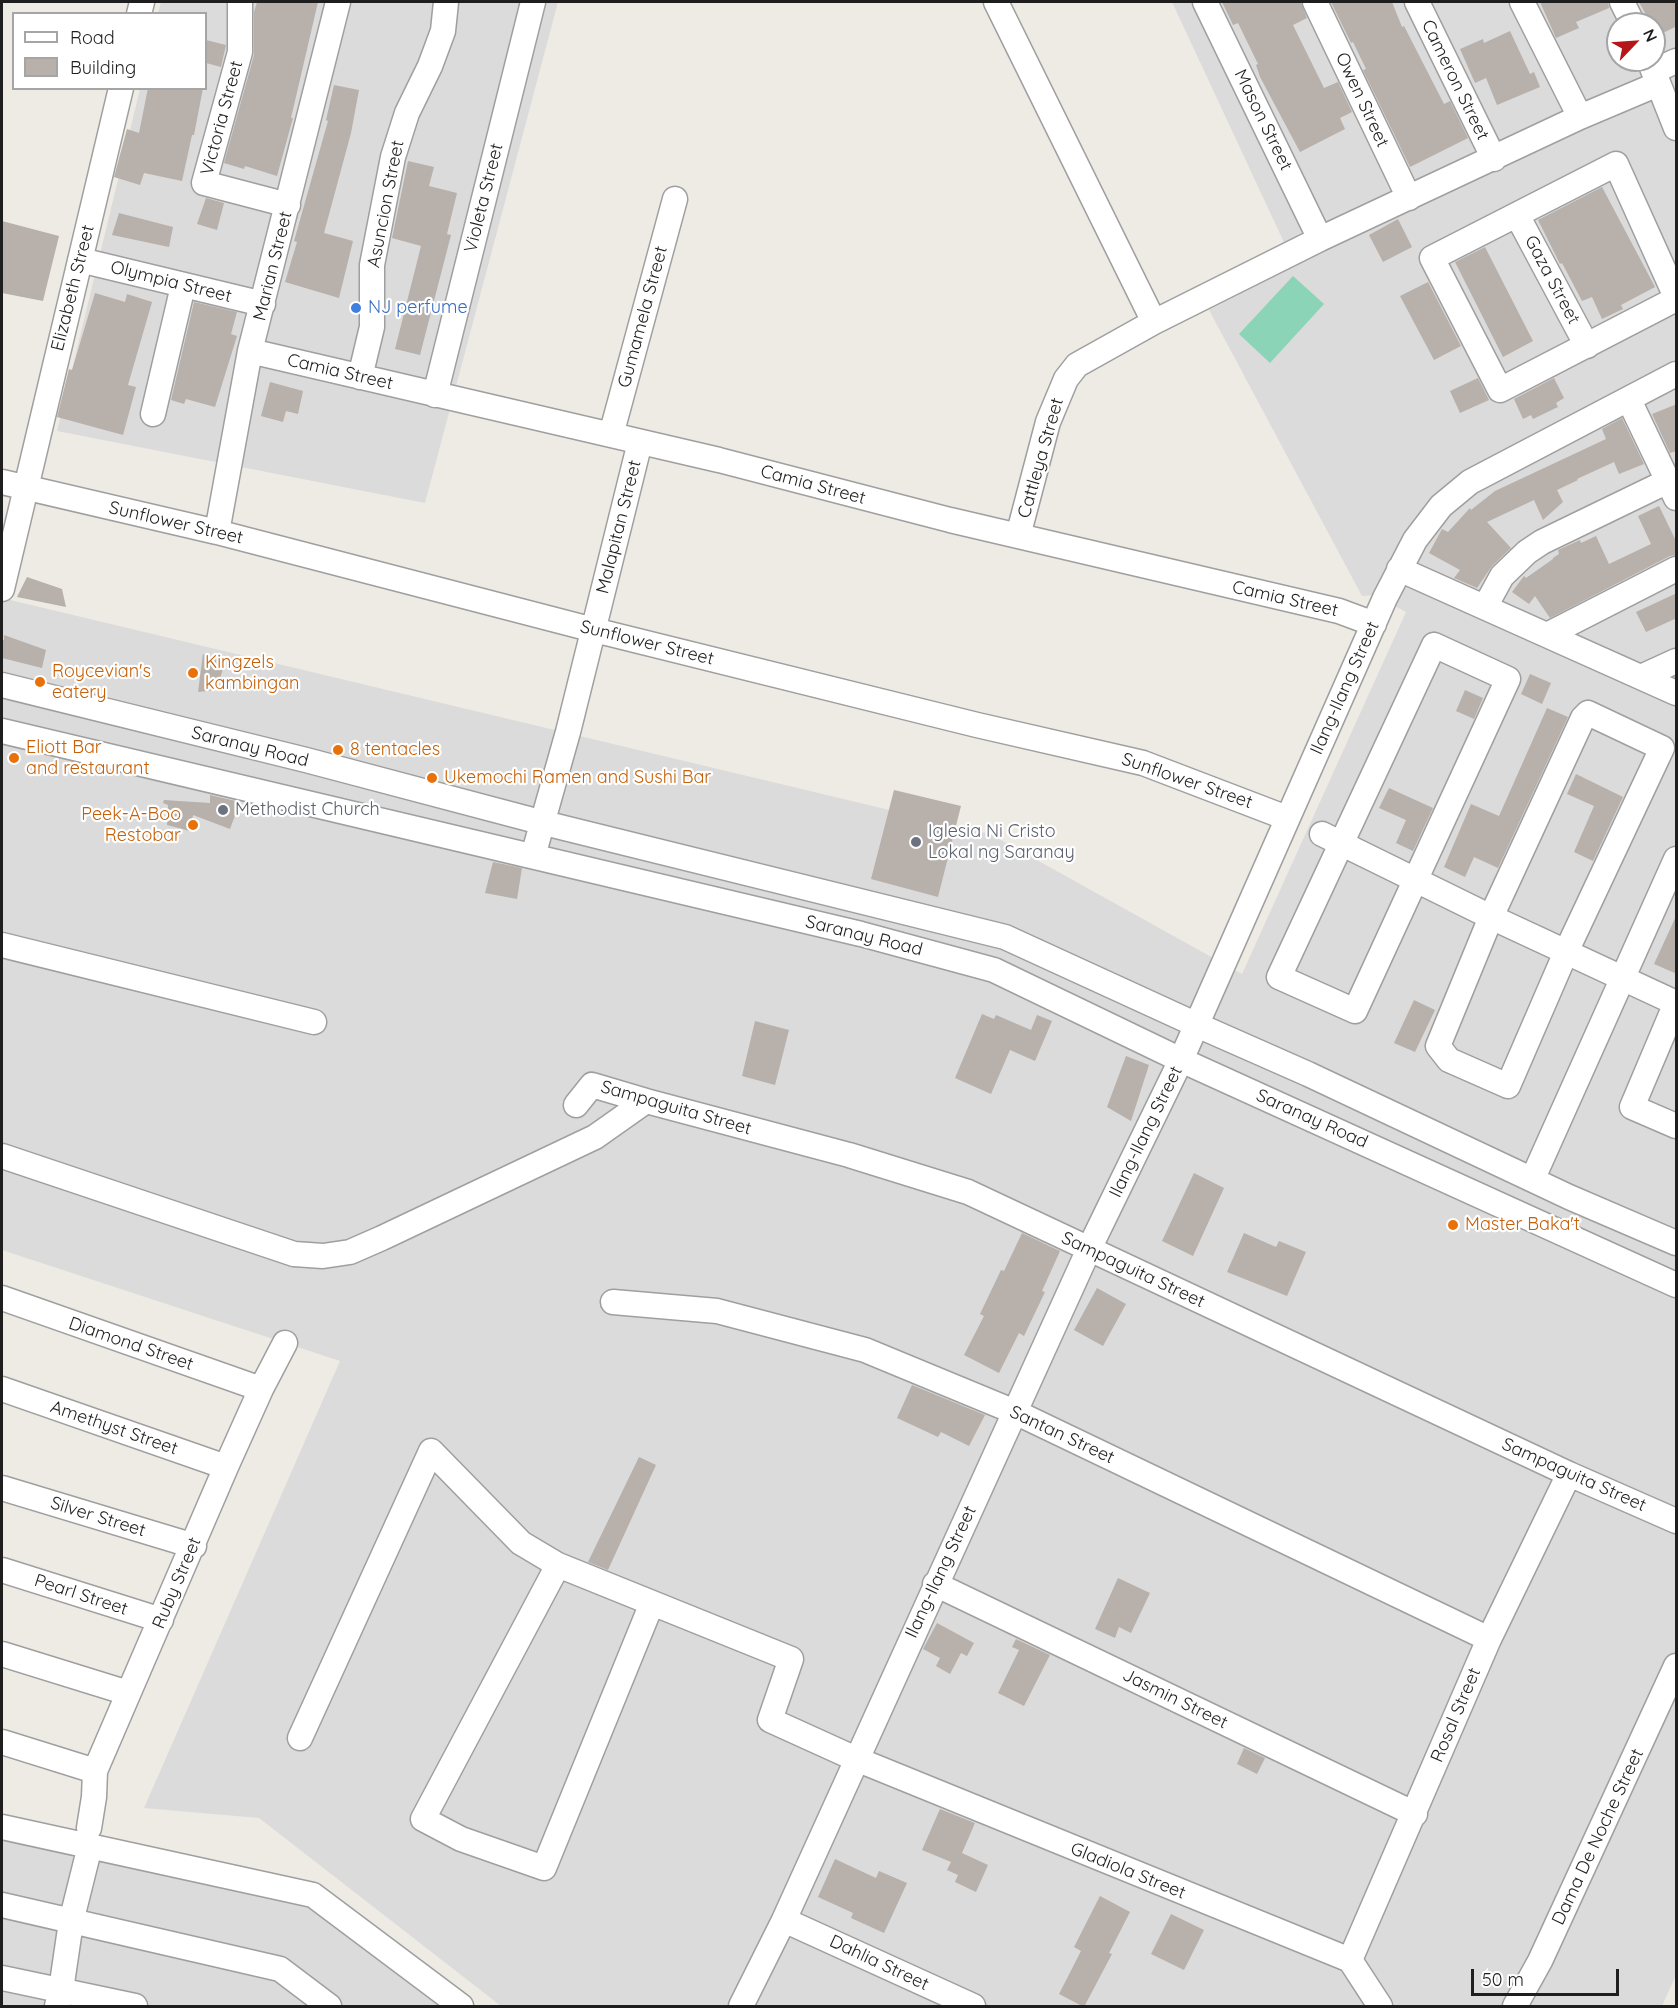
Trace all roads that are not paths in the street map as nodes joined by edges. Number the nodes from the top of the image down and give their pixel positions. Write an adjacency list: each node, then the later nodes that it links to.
1 (240, 2): 17 (street, Victoria Street)
2 (338, 2): 17 (street, Marian Street)
3 (446, 2): 28 (street, Asuncion Street)
4 (533, 2): 29 (street, Violeta Street)
5 (996, 2): 24 (street)
6 (1205, 2): 19 (street, Mason Street)
7 (1315, 2): 15 (street, Owen Street)
8 (1417, 2): 14 (street, Cameron Street)
9 (1522, 2): 12 (street)
10 (1654, 72): 12 (street, Cattleya Street); 13 (street)
11 (121, 90): 20 (street, Elizabeth Street)
12 (1580, 117): 14 (street, Cattleya Street)
13 (1677, 129)
14 (1494, 159): 15 (street, Cattleya Street)
15 (1408, 198): 19 (street, Cattleya Street)
16 (675, 199): 32 (street, Gumamela Street)
17 (288, 205): 23 (street, Marian Street)
18 (1517, 215): 22 (street); 25 (street, Gaza Street); 25 (street)
19 (1320, 239): 24 (street, Cattleya Street)
20 (80, 260): 21 (street, Olympia Street); 35 (street, Elizabeth Street)
21 (183, 286): 23 (street, Olympia Street); 31 (street)
22 (1677, 298): 25 (street)
23 (263, 304): 26 (street, Marian Street)
24 (1154, 322): 38 (street, Cattleya Street)
25 (1587, 346)
26 (250, 351): 28 (street, Camia Street); 37 (street, Marian Street)
27 (1677, 374): 30 (street, Ilang-Ilang Street)
28 (360, 377): 29 (street, Camia Street)
29 (435, 395): 32 (street, Camia Street)
30 (1629, 400): 36 (street); 39 (street, Ilang-Ilang Street)
31 (153, 414)
32 (611, 435): 33 (street, Camia Street)
33 (640, 442): 38 (street, Camia Street); 44 (street, Malapitan Street)
34 (2, 482): 35 (street, Sunflower Street)
35 (25, 488): 37 (street, Sunflower Street); 41 (street, Elizabeth Street)
36 (1672, 489): 42 (street)
37 (217, 532): 44 (street, Sunflower Street)
38 (1018, 536): 43 (street, Camia Street)
39 (1399, 569): 42 (street); 43 (street, Ilang-Ilang Street)
40 (1677, 569): 45 (street)
41 (2, 589)
42 (1485, 607): 45 (street)
43 (1374, 624): 51 (street, Ilang-Ilang Street)
44 (594, 630): 51 (street, Sunflower Street); 52 (street, Malapitan Street)
45 (1546, 635): 47 (street)
46 (1677, 661): 47 (street)
47 (1641, 677): 49 (street)
48 (2, 685): 52 (street, Saranay Road)
49 (1677, 693)
50 (2, 730): 54 (street, Saranay Road)
51 (1287, 818): 63 (street, Ilang-Ilang Street)
52 (544, 823): 54 (street, Malapitan Street); 63 (street, Saranay Road)
53 (1332, 838): 56 (street); 56 (street); 56 (street)
54 (533, 856): 64 (street, Saranay Road)
55 (1677, 859): 60 (street)
56 (1416, 880): 57 (street)
57 (1491, 917): 59 (street); 59 (street); 59 (street)
58 (2, 945): 62 (street)
59 (1566, 952): 60 (street)
60 (1624, 979): 61 (street); 69 (street)
61 (1676, 1003): 67 (street)
62 (314, 1022)
63 (1197, 1026): 64 (street, Ilang-Ilang Street); 69 (street, Saranay Road)
64 (1181, 1060): 71 (street, Ilang-Ilang Street); 72 (street, Saranay Road)
65 (646, 1101): 66 (street, Sampaguita Street); 68 (street); 71 (street, Sampaguita Street)
66 (576, 1105)
67 (1677, 1126)
68 (2, 1156)
69 (1533, 1178): 70 (street, Saranay Road)
70 (1677, 1243)
71 (1089, 1249): 78 (street, Ilang-Ilang Street); 80 (street, Sampaguita Street)
72 (1677, 1285)
73 (2, 1299): 77 (street, Diamond Street)
74 (613, 1302): 78 (street, Santan Street)
75 (285, 1343): 77 (street, Ruby Street)
76 (2, 1389): 79 (street, Amethyst Street)
77 (261, 1389): 79 (street, Ruby Street)
78 (1015, 1412): 86 (street, Ilang-Ilang Street); 89 (street, Santan Street)
79 (226, 1467): 83 (street, Ruby Street)
80 (1569, 1474): 82 (street, Sampaguita Street); 89 (street, Rosal Street)
81 (2, 1488): 83 (street, Silver Street)
82 (1677, 1521)
83 (194, 1546): 88 (street, Ruby Street)
84 (558, 1565): 87 (street); 87 (street); 93 (street)
85 (2, 1570): 88 (street, Pearl Street)
86 (935, 1584): 95 (street, Ilang-Ilang Street); 97 (street, Jasmin Street)
87 (652, 1603): 95 (street, Gladiola Street)
88 (161, 1620): 92 (street, Ruby Street)
89 (1489, 1639): 97 (street, Rosal Street)
90 (2, 1654): 92 (street)
91 (1677, 1666): 112 (street, Dama De Noche Street)
92 (128, 1693): 96 (street, Ruby Street)
93 (300, 1738)
94 (2, 1742): 96 (street)
95 (856, 1759): 101 (street, Ilang-Ilang Street); 103 (street, Gladiola Street)
96 (95, 1771): 99 (street, Ruby Street)
97 (1414, 1814): 103 (street, Rosal Street)
98 (2, 1827): 99 (street)
99 (89, 1837): 102 (street, Ruby Street); 108 (street)
100 (2, 1905): 102 (street)
101 (784, 1920): 109 (street, Ilang-Ilang Street); 110 (street, Dahlia Street)
102 (71, 1922): 105 (street, Ruby Street); 107 (street)
103 (1350, 1960): 111 (street)
104 (2, 1978): 105 (street)
105 (59, 1999): 106 (street)
106 (135, 2007)
107 (329, 2007)
108 (461, 2007)
109 (741, 2007)
110 (973, 2007)
111 (1380, 2007)
112 (1515, 2007)

